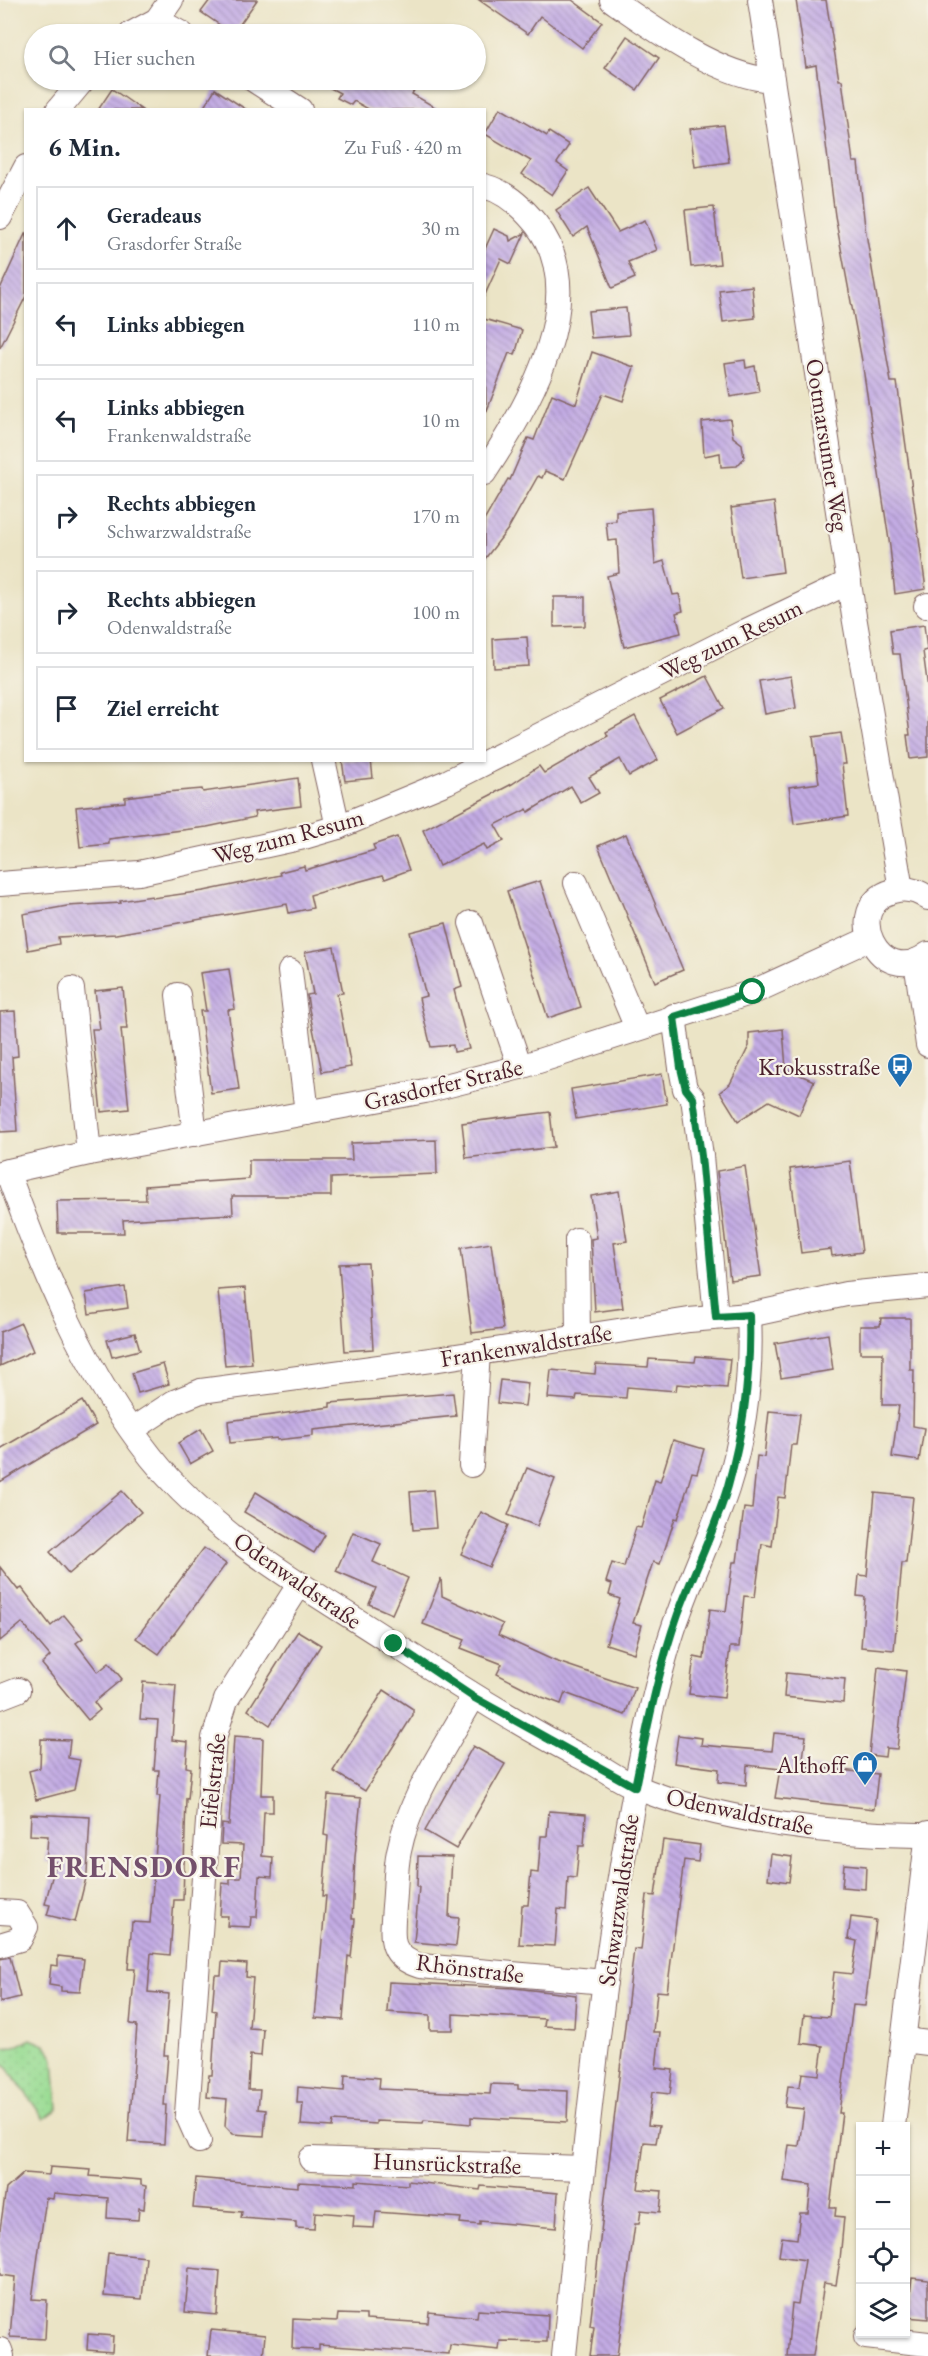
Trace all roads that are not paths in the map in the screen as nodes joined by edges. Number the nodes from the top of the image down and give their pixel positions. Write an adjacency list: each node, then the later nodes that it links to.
1 (171, 0): 4 (street)
2 (612, 0): 7 (street)
3 (760, 0): 7 (street, Ootmarsumer Weg)
4 (157, 20): 5 (street); 6 (street)
5 (150, 24)
6 (164, 24)
7 (772, 80): 16 (street, Ootmarsumer Weg)
8 (75, 90): 10 (street)
9 (269, 90): 11 (street)
10 (60, 108)
11 (297, 108)
12 (24, 171): 14 (street)
13 (486, 187): 15 (street)
14 (0, 217)
15 (486, 470)
16 (849, 582): 18 (street, Weg zum Resum); 21 (street, Ootmarsumer Weg)
17 (323, 762): 18 (street)
18 (338, 827): 20 (street, Weg zum Resum)
19 (576, 882): 30 (street)
20 (0, 884)
21 (901, 889): 22 (street); 24 (street)
22 (928, 898)
23 (471, 922): 32 (street)
24 (869, 939): 25 (street); 29 (street, Grasdorfer Straße)
25 (922, 958): 31 (street)
26 (290, 971): 33 (street)
27 (72, 989): 35 (street)
28 (178, 995): 34 (street)
29 (674, 1017): 30 (street, Grasdorfer Straße); 40 (street)
30 (637, 1028): 32 (street, Grasdorfer Straße)
31 (928, 1045)
32 (520, 1067): 33 (street, Grasdorfer Straße)
33 (307, 1113): 34 (street, Grasdorfer Straße)
34 (195, 1134): 35 (street, Grasdorfer Straße)
35 (89, 1153): 36 (street, Grasdorfer Straße)
36 (3, 1172): 43 (street, Odenwaldstraße)
37 (577, 1240): 41 (street)
38 (928, 1286): 39 (street, Frankenwaldstraße)
39 (749, 1315): 40 (street, Frankenwaldstraße); 47 (street, Schwarzwaldstraße)
40 (716, 1317): 41 (street, Frankenwaldstraße)
41 (578, 1337): 42 (street, Frankenwaldstraße)
42 (478, 1352): 43 (street, Frankenwaldstraße); 44 (street)
43 (132, 1429): 45 (street, Odenwaldstraße)
44 (471, 1465)
45 (299, 1585): 46 (street, Odenwaldstraße); 55 (street, Eifelstraße)
46 (473, 1697): 47 (street, Odenwaldstraße); 51 (street, Rhönstraße)
47 (635, 1787): 48 (street, Odenwaldstraße); 51 (street, Schwarzwaldstraße)
48 (928, 1834): 52 (street)
49 (0, 1912): 50 (street)
50 (0, 1945)
51 (605, 1982): 57 (street, Schwarzwaldstraße)
52 (904, 2040): 53 (street); 54 (street)
53 (928, 2043)
54 (894, 2122)
55 (199, 2141)
56 (311, 2159): 57 (street, Hunsrückstraße)
57 (584, 2168): 62 (street, Schwarzwaldstraße)
58 (866, 2342): 59 (street)
59 (928, 2344)
60 (0, 2350): 61 (street)
61 (2, 2356)
62 (564, 2356)

